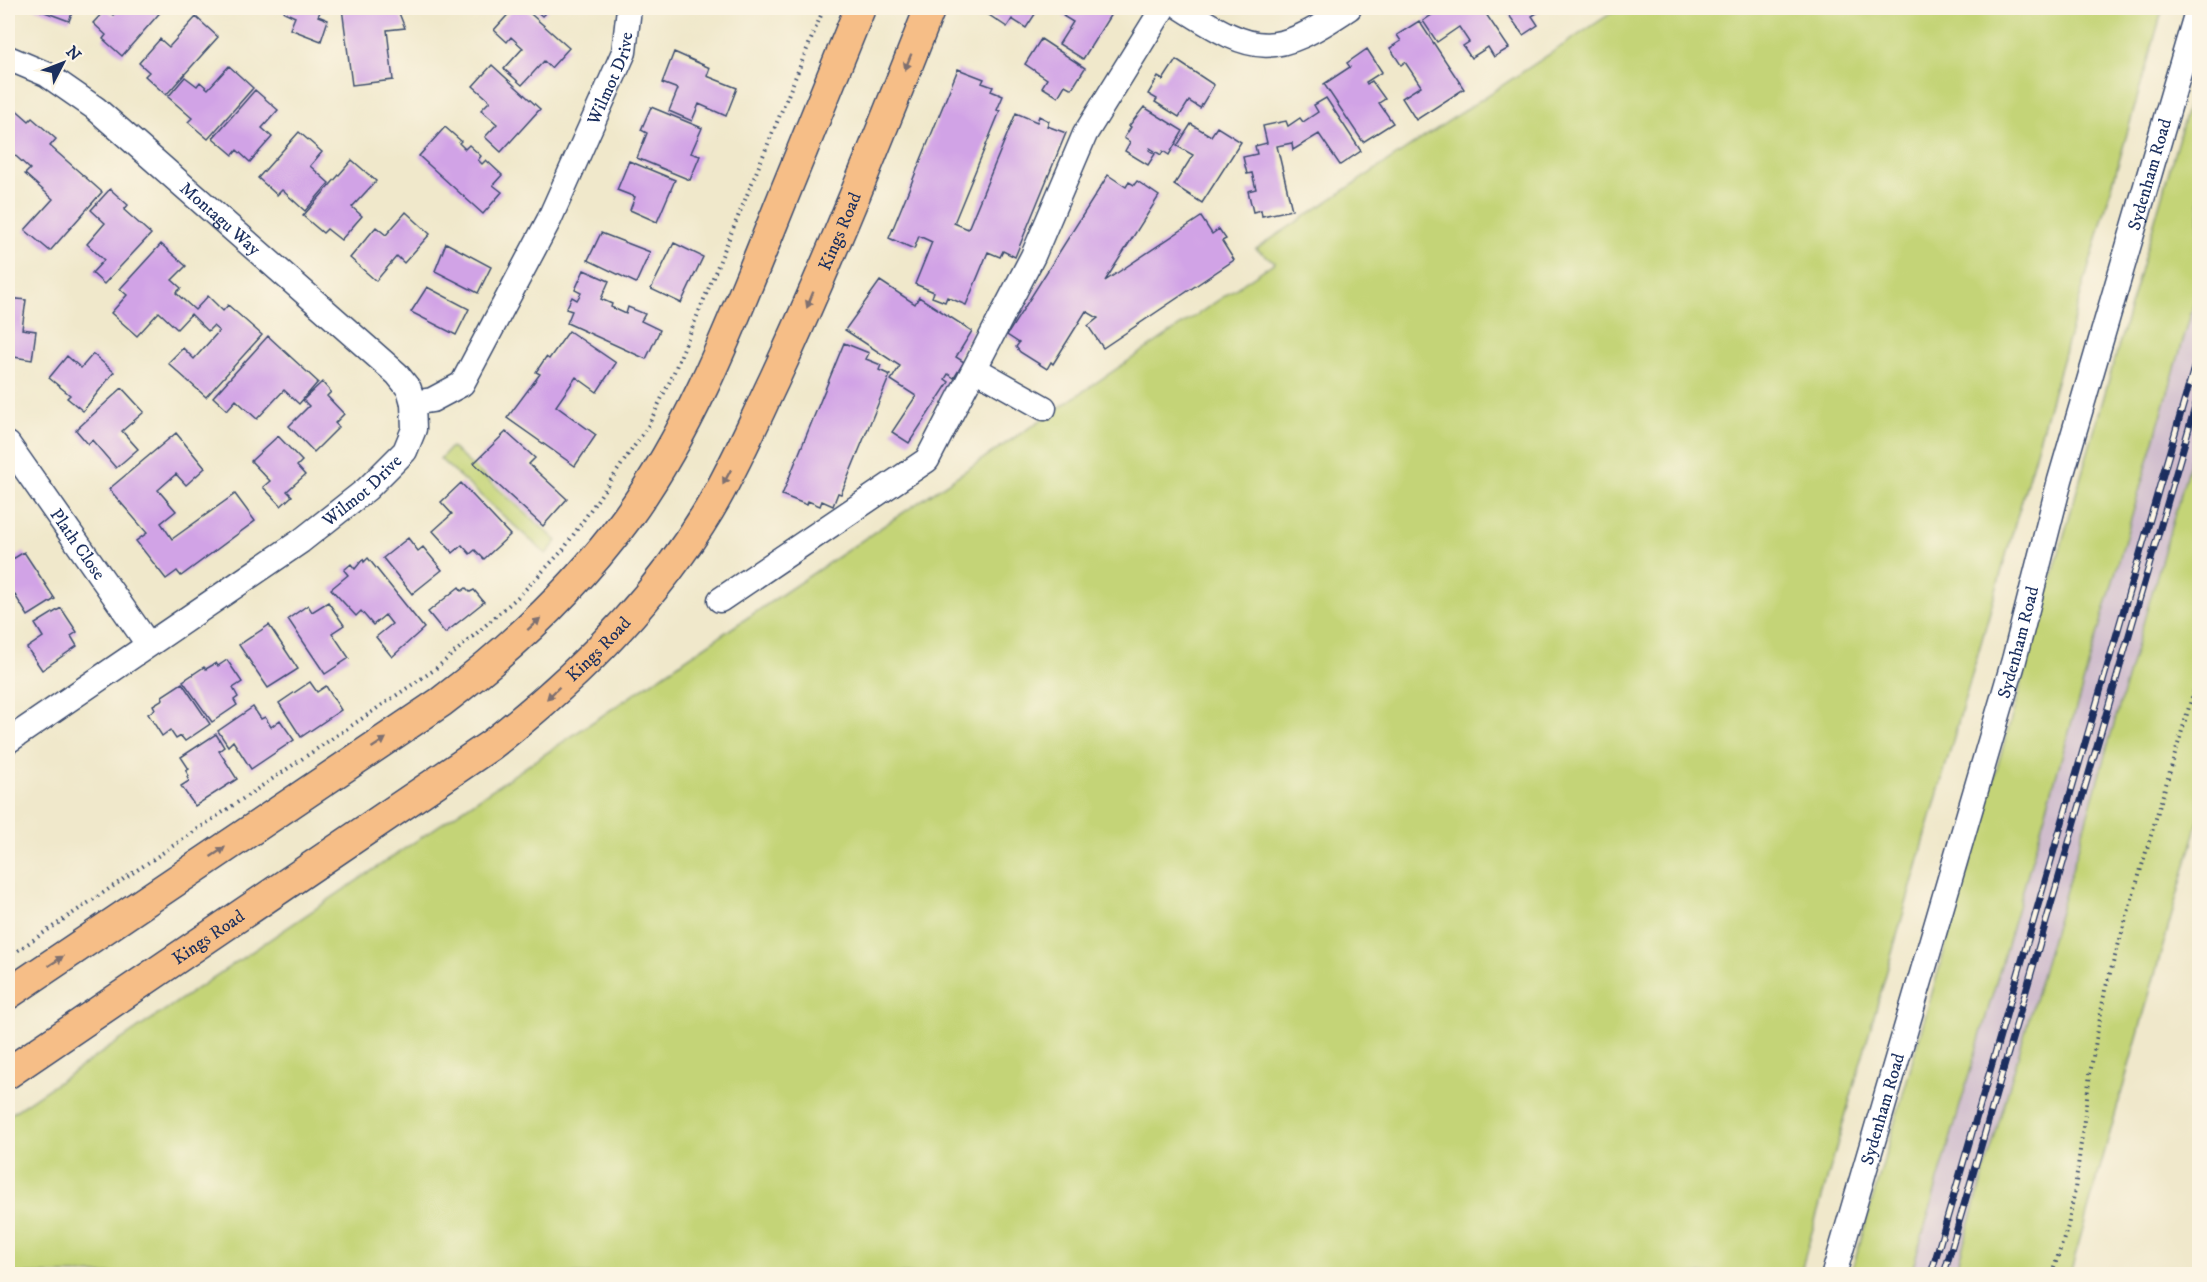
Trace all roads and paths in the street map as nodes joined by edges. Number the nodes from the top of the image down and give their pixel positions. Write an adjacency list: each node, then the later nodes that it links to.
1 (629, 8): 11 (street, Wilmot Drive)
2 (824, 8): 18 (path)
3 (860, 8): 19 (main road, one-way to 3)
4 (930, 8): 20 (main road, Kings Road, one-way to 20)
5 (1163, 8): 10 (street)
6 (1182, 8): 7 (street)
7 (1349, 8)
8 (2198, 8): 21 (street, Sydenham Road)
9 (8, 58): 11 (street, Montagu Way)
10 (975, 369): 12 (street); 14 (street)
11 (413, 403): 15 (street, Wilmot Drive)
12 (1044, 408)
13 (8, 444): 15 (street, Plath Close)
14 (720, 600)
15 (148, 644): 17 (street, Wilmot Drive)
16 (2199, 670): 22 (path)
17 (8, 741)
18 (8, 957)
19 (8, 994)
20 (8, 1073)
21 (1834, 1275)
22 (2052, 1275)

